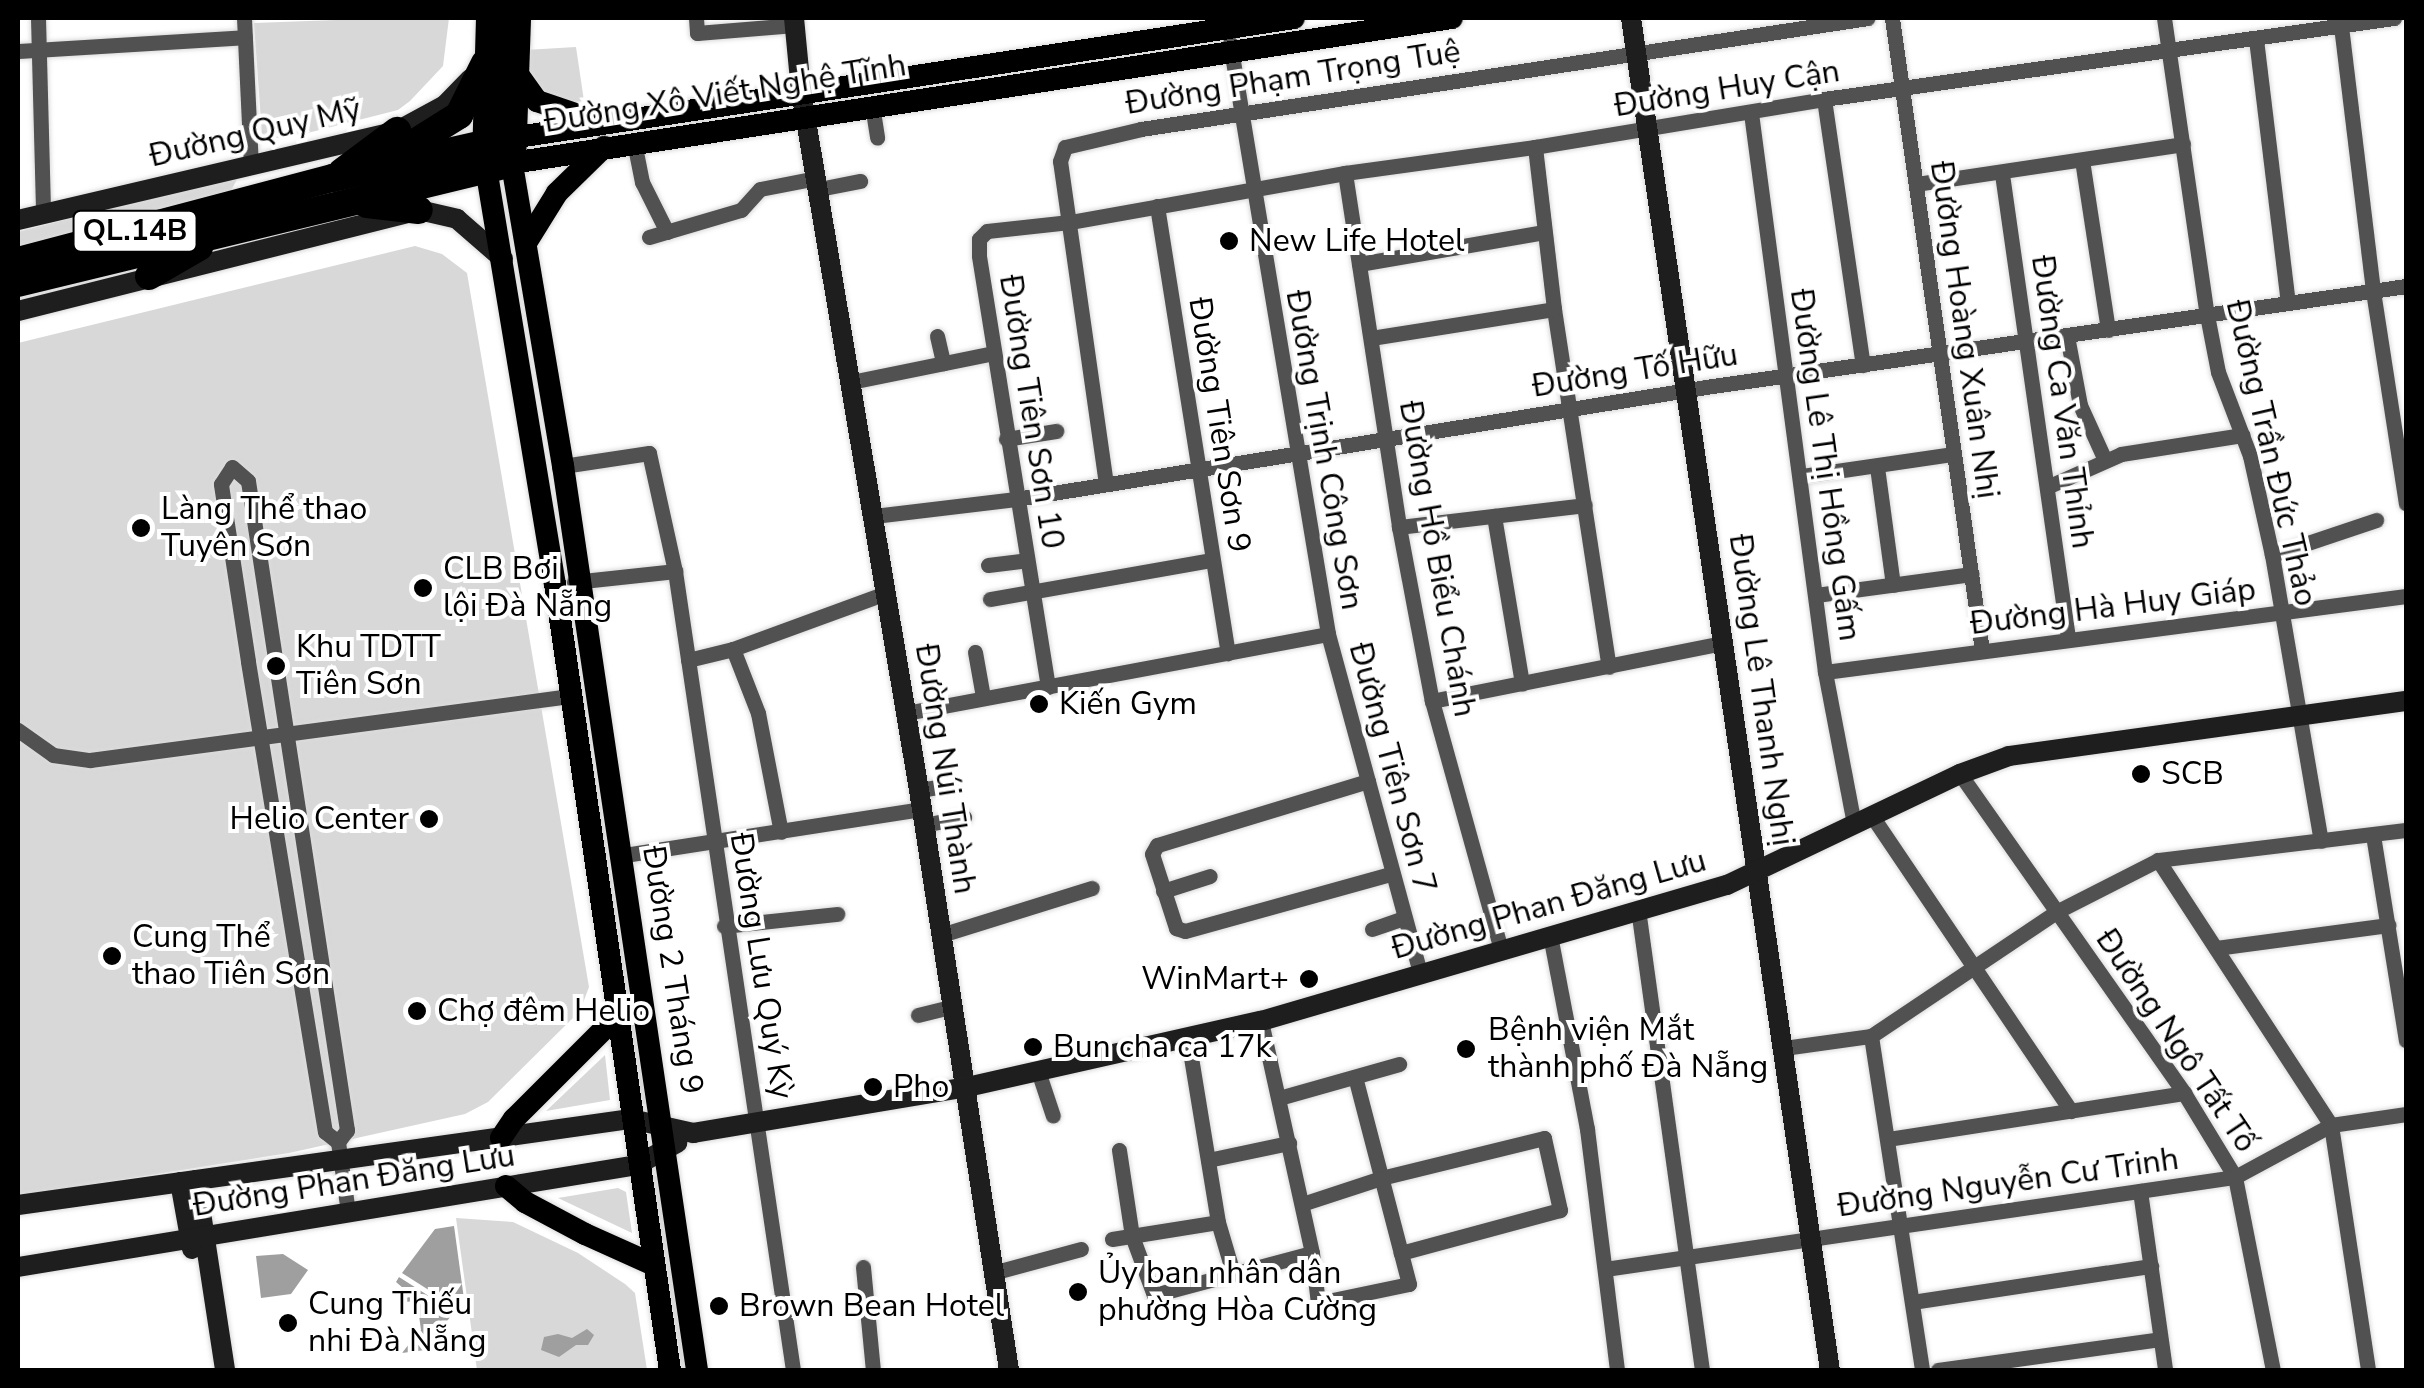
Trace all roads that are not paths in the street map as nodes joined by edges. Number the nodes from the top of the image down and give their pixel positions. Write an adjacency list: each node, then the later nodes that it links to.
1 (38, 18): 18 (street)
2 (244, 18): 16 (street)
3 (490, 18): 23 (highway, Đường 2 Tháng 9)
4 (517, 18): 23 (highway, Đường 2 Tháng 9)
5 (696, 18): 13 (street, Đường Núi Thành)
6 (1294, 18): 15 (main road, Đường Xô Viết Nghệ Tĩnh)
7 (1452, 18): 22 (main road, Đường Xô Viết Nghệ Tĩnh)
8 (1631, 18): 20 (street, Đường Lê Thanh Nghị)
9 (1868, 18): 20 (street, Đường Phạm Trọng Tuệ)
10 (1892, 18): 24 (street, Đường Hoàng Xuân Nhị)
11 (2164, 18): 21 (street, Đường Trần Đức Thảo)
12 (2394, 18): 14 (street, Đường Huy Cận)
13 (794, 21): 25 (street, Đường Núi Thành)
14 (2341, 26): 17 (street, Đường Huy Cận); 67 (street)
15 (1228, 29): 22 (street, Đường Trịnh Công Sơn); 25 (main road, Đường Xô Viết Nghệ Tĩnh)
16 (245, 36): 18 (street); 41 (street)
17 (2256, 38): 21 (street, Đường Huy Cận); 68 (street)
18 (40, 50): 19 (street); 53 (street)
19 (18, 51)
20 (1637, 52): 29 (street, Đường Phạm Trọng Tuệ); 32 (street, Đường Lê Thanh Nghị)
21 (2169, 53): 24 (street, Đường Huy Cận); 36 (street, Đường Trần Đức Thảo)
22 (1232, 54): 27 (main road, Đường Xô Viết Nghệ Tĩnh); 29 (street, Đường Trịnh Công Sơn)
23 (499, 65): 31 (main road); 33 (street, Đường Quy Mỹ); 39 (highway, Đường 2 Tháng 9); 42 (highway)
24 (1901, 90): 26 (street, Đường Huy Cận); 47 (street, Đường Hoàng Xuân Nhị)
25 (801, 91): 30 (street, Đường Núi Thành); 31 (main road, Đường Xô Viết Nghệ Tĩnh)
26 (1824, 100): 28 (street, Đường Huy Cận); 80 (street)
27 (872, 105): 30 (main road, Đường Xô Viết Nghệ Tĩnh); 34 (street)
28 (1750, 113): 32 (street, Đường Huy Cận); 81 (street, Đường Lê Thị Hồng Gấm)
29 (1242, 114): 49 (street, Đường Trịnh Công Sơn); 55 (street, Đường Phạm Trọng Tuệ)
30 (805, 115): 35 (main road, Đường Xô Viết Nghệ Tĩnh); 46 (street, Đường Núi Thành)
31 (600, 122): 39 (main road, Đường Xô Viết Nghệ Tĩnh)
32 (1648, 129): 37 (street, Đường Huy Cận); 83 (street, Đường Lê Thanh Nghị)
33 (397, 131): 41 (street, Đường Quy Mỹ); 48 (highway)
34 (877, 138)
35 (634, 142): 38 (main road, Đường Xô Viết Nghệ Tĩnh); 57 (street)
36 (2183, 144): 40 (street); 71 (street, Đường Trần Đức Thảo)
37 (1535, 147): 43 (street, Đường Huy Cận); 58 (street)
38 (604, 148): 39 (main road, Đường Xô Viết Nghệ Tĩnh); 60 (main road)
39 (498, 153): 42 (highway, Đường Xô Viết Nghệ Tĩnh / QL.14B); 48 (highway, Đường Xô Viết Nghệ Tĩnh / QL.14B); 60 (main road, Đường 2 Tháng 9); 61 (main road, Đường 2 Tháng 9)
40 (2082, 160): 44 (street); 72 (street)
41 (251, 164): 50 (street); 53 (street, Đường Quy Mỹ)
42 (372, 169): 48 (highway, Đường Xô Viết Nghệ Tĩnh / QL.14B)
43 (1345, 173): 49 (street, Đường Huy Cận); 63 (street, Đường Hồ Biểu Chánh)
44 (2002, 174): 47 (street); 76 (street, Đường Ca Văn Thỉnh)
45 (860, 181): 46 (street)
46 (818, 184): 57 (street); 82 (street, Đường Núi Thành)
47 (1916, 184): 78 (street, Đường Hoàng Xuân Nhị)
48 (340, 190): 50 (highway, Đường Xô Viết Nghệ Tĩnh / QL.14B); 52 (highway); 56 (highway, Đường Xô Viết Nghệ Tĩnh / QL.14B)
49 (1252, 190): 51 (street, Đường Huy Cận); 89 (street, Đường Trịnh Công Sơn)
50 (254, 201): 62 (highway, Đường Xô Viết Nghệ Tĩnh / QL.14B)
51 (1156, 206): 55 (street, Đường Huy Cận); 93 (street, Đường Tiên Sơn 9)
52 (419, 210): 61 (street); 64 (street)
53 (42, 214): 54 (street, Đường Quy Mỹ)
54 (18, 220)
55 (1070, 222): 77 (street, Đường Tiên Sơn 10); 96 (street, Đường Phạm Trọng Tuệ)
56 (226, 231): 64 (highway); 65 (highway, Đường Xô Viết Nghệ Tĩnh / QL.14B)
57 (667, 232): 59 (street)
58 (1544, 232): 63 (street); 69 (street)
59 (649, 237)
60 (526, 243): 92 (main road, Đường 2 Tháng 9)
61 (504, 258): 112 (main road, Đường 2 Tháng 9)
62 (18, 261)
63 (1359, 264): 75 (street, Đường Hồ Biểu Chánh)
64 (149, 276): 70 (street)
65 (18, 282)
66 (2406, 286): 67 (street, Đường Tố Hữu)
67 (2373, 291): 68 (street, Đường Tố Hữu); 99 (street)
68 (2288, 302): 71 (street, Đường Tố Hữu)
69 (1554, 309): 75 (street); 84 (street)
70 (18, 310)
71 (2208, 314): 72 (street, Đường Tố Hữu); 86 (street, Đường Trần Đức Thảo)
72 (2108, 330): 74 (street, Đường Tố Hữu)
73 (937, 336): 79 (street)
74 (2067, 336): 76 (street, Đường Tố Hữu); 91 (street)
75 (1371, 338): 87 (street, Đường Hồ Biểu Chánh)
76 (2025, 343): 78 (street, Đường Tố Hữu); 97 (street, Đường Ca Văn Thỉnh)
77 (993, 353): 79 (street); 88 (street, Đường Tiên Sơn 10)
78 (1940, 355): 80 (street, Đường Tố Hữu); 90 (street, Đường Hoàng Xuân Nhị)
79 (943, 363): 82 (street)
80 (1862, 365): 81 (street, Đường Tố Hữu)
81 (1785, 377): 83 (street, Đường Tố Hữu); 95 (street, Đường Lê Thị Hồng Gấm)
82 (851, 382): 101 (street, Đường Núi Thành)
83 (1688, 390): 84 (street, Đường Tố Hữu); 122 (street, Đường Lê Thanh Nghị)
84 (1571, 408): 87 (street, Đường Tố Hữu); 100 (street)
85 (1056, 431): 88 (street)
86 (2243, 435): 91 (street); 105 (street, Đường Trần Đức Thảo)
87 (1385, 437): 89 (street, Đường Tố Hữu); 104 (street, Đường Hồ Biểu Chánh)
88 (1006, 438): 98 (street, Đường Tiên Sơn 10)
89 (1295, 451): 93 (street, Đường Tố Hữu); 120 (street, Đường Trịnh Công Sơn)
90 (1953, 454): 94 (street); 110 (street, Đường Hoàng Xuân Nhị)
91 (2105, 460): 97 (street)
92 (563, 466): 109 (street, Đường Lưu Quý Kỳ); 111 (main road, Đường 2 Tháng 9)
93 (1199, 466): 96 (street, Đường Tố Hữu); 107 (street, Đường Tiên Sơn 9)
94 (1877, 467): 95 (street); 113 (street)
95 (1802, 476): 116 (street, Đường Lê Thị Hồng Gấm)
96 (1106, 484): 98 (street, Đường Tố Hữu)
97 (2047, 487): 121 (street, Đường Ca Văn Thỉnh)
98 (1016, 499): 101 (street, Đường Tố Hữu); 106 (street, Đường Tiên Sơn 10)
99 (2406, 504)
100 (1585, 505): 102 (street); 128 (street)
101 (874, 516): 114 (street, Đường Núi Thành)
102 (1494, 516): 104 (street); 130 (street)
103 (2376, 520): 105 (street)
104 (1399, 527): 134 (street, Đường Hồ Biểu Chánh)
105 (2272, 554): 119 (street, Đường Trần Đức Thảo)
106 (1026, 560): 108 (street); 115 (street, Đường Tiên Sơn 10)
107 (1212, 560): 115 (street); 126 (street, Đường Tiên Sơn 9)
108 (988, 564)
109 (674, 571): 111 (street); 127 (street, Đường Lưu Quý Kỳ)
110 (1972, 574): 113 (street); 124 (street, Đường Hoàng Xuân Nhị)
111 (580, 581): 112 (street); 152 (main road, Đường 2 Tháng 9)
112 (555, 584): 132 (main road, Đường 2 Tháng 9)
113 (1892, 585): 116 (street)
114 (886, 593): 123 (street); 136 (street, Đường Núi Thành)
115 (1032, 593): 118 (street); 131 (street, Đường Tiên Sơn 10)
116 (1816, 595): 129 (street, Đường Lê Thị Hồng Gấm)
117 (2406, 596): 119 (street, Đường Hà Huy Giáp)
118 (990, 599)
119 (2282, 614): 121 (street, Đường Hà Huy Giáp); 137 (street, Đường Trần Đức Thảo)
120 (1328, 634): 126 (street, Đường Trịnh Công Sơn); 142 (street, Đường Tiên Sơn 7)
121 (2068, 638): 124 (street, Đường Hà Huy Giáp)
122 (1723, 643): 128 (street); 155 (street, Đường Lê Thanh Nghị)
123 (732, 649): 127 (street); 148 (street)
124 (1982, 650): 129 (street, Đường Hà Huy Giáp)
125 (975, 652): 133 (street)
126 (1228, 653): 131 (street, Đường Trịnh Công Sơn)
127 (688, 660): 150 (street, Đường Lưu Quý Kỳ)
128 (1609, 666): 130 (street)
129 (1825, 672): 146 (street, Đường Lê Thị Hồng Gấm)
130 (1522, 684): 134 (street)
131 (1048, 687): 133 (street, Đường Trịnh Công Sơn)
132 (572, 696): 139 (street); 174 (main road, Đường 2 Tháng 9)
133 (982, 697): 136 (street, Đường Trịnh Công Sơn)
134 (1432, 701): 169 (street, Đường Hồ Biểu Chánh)
135 (2406, 701): 137 (street, Đường Phan Đăng Lưu)
136 (906, 712): 144 (street, Đường Núi Thành)
137 (2298, 718): 141 (street, Đường Phan Đăng Lưu); 151 (street, Đường Trần Đức Thảo)
138 (18, 730): 140 (street)
139 (285, 735): 140 (street); 140 (street); 198 (street)
140 (261, 738): 198 (street)
141 (1960, 774): 146 (street, Đường Phan Đăng Lưu); 160 (street, Đường Ngô Tất Tố)
142 (1368, 781): 154 (street, Đường Tiên Sơn 7); 158 (street)
143 (951, 785): 144 (street)
144 (922, 809): 145 (street); 148 (street); 166 (street, Đường Núi Thành)
145 (964, 817)
146 (1863, 820): 155 (street, Đường Phan Đăng Lưu); 170 (street)
147 (2406, 830): 149 (street)
148 (781, 832): 150 (street)
149 (2373, 834): 151 (street); 164 (street)
150 (712, 841): 152 (street); 163 (street, Đường Lưu Quý Kỳ)
151 (2321, 841): 153 (street)
152 (618, 856): 192 (main road, Đường 2 Tháng 9)
153 (2158, 860): 160 (street); 168 (street)
154 (1391, 874): 158 (street); 162 (street, Đường Tiên Sơn 7)
155 (1758, 874): 159 (street, Đường Phan Đăng Lưu); 179 (street, Đường Lê Thanh Nghị)
156 (1210, 876): 158 (street)
157 (1092, 888): 166 (street)
158 (1164, 891)
159 (1638, 909): 167 (street, Đường Phan Đăng Lưu); 219 (street)
160 (2056, 912): 170 (street); 184 (street, Đường Ngô Tất Tố)
161 (837, 914): 163 (street)
162 (1404, 918): 165 (street); 171 (street, Đường Tiên Sơn 7)
163 (724, 926): 190 (street, Đường Lưu Quý Kỳ)
164 (2388, 926): 168 (street); 178 (street)
165 (1372, 929)
166 (941, 935): 172 (street, Đường Núi Thành)
167 (1550, 935): 169 (street, Đường Phan Đăng Lưu); 224 (street)
168 (2216, 948): 191 (street)
169 (1500, 950): 171 (street, Đường Phan Đăng Lưu)
170 (1975, 966): 176 (street); 186 (street)
171 (1420, 974): 175 (street, Đường Phan Đăng Lưu)
172 (953, 1006): 173 (street); 183 (street, Đường Núi Thành)
173 (918, 1015)
174 (616, 1017): 189 (main road, Đường 2 Tháng 9); 194 (main road)
175 (1261, 1021): 177 (street, Đường Phan Đăng Lưu); 185 (street)
176 (1870, 1036): 179 (street); 195 (street)
177 (1188, 1039): 181 (street, Đường Phan Đăng Lưu); 200 (street)
178 (2406, 1040)
179 (1784, 1048): 215 (street, Đường Lê Thanh Nghị)
180 (1398, 1064): 182 (street)
181 (1038, 1070): 183 (street, Đường Phan Đăng Lưu); 188 (street)
182 (1355, 1076): 185 (street); 202 (street)
183 (967, 1087): 190 (street, Đường Phan Đăng Lưu); 225 (street, Đường Núi Thành)
184 (2184, 1093): 186 (street); 203 (street, Đường Ngô Tất Tố)
185 (1279, 1098): 196 (street)
186 (2071, 1111): 195 (street)
187 (2406, 1114): 191 (street, Đường Nguyễn Cư Trinh)
188 (1053, 1116)
189 (632, 1119): 192 (street, Đường Phan Đăng Lưu); 194 (street, Đường Phan Đăng Lưu); 201 (main road, Đường 2 Tháng 9)
190 (759, 1123): 193 (street, Đường Phan Đăng Lưu); 233 (street, Đường Lưu Quý Kỳ)
191 (2331, 1125): 203 (street, Đường Nguyễn Cư Trinh); 243 (street)
192 (662, 1126): 193 (street, Đường Phan Đăng Lưu); 199 (main road, Đường 2 Tháng 9)
193 (693, 1132): 199 (street, Đường Phan Đăng Lưu)
194 (501, 1138): 198 (street, Đường Phan Đăng Lưu)
195 (1888, 1140): 211 (street)
196 (1289, 1143): 200 (street); 207 (street)
197 (1120, 1150): 212 (street)
198 (339, 1151): 204 (street, Đường Phan Đăng Lưu); 209 (street)
199 (665, 1151): 201 (street, Đường Phan Đăng Lưu); 232 (main road, Đường 2 Tháng 9)
200 (1208, 1160): 210 (street)
201 (637, 1165): 205 (street, Đường Phan Đăng Lưu); 220 (main road, Đường 2 Tháng 9)
202 (1381, 1178): 207 (street); 218 (street); 218 (street)
203 (2235, 1178): 206 (street, Đường Nguyễn Cư Trinh); 242 (street, Đường Ngô Tất Tố)
204 (188, 1181): 208 (street, Đường Phan Đăng Lưu); 213 (street)
205 (506, 1186): 209 (street, Đường Phan Đăng Lưu); 220 (main road)
206 (2140, 1191): 211 (street, Đường Nguyễn Cư Trinh); 222 (street)
207 (1302, 1204): 217 (street)
208 (18, 1205)
209 (348, 1212): 213 (street, Đường Phan Đăng Lưu)
210 (1218, 1222): 212 (street); 226 (street)
211 (1901, 1225): 215 (street, Đường Nguyễn Cư Trinh); 227 (street)
212 (1132, 1236): 214 (street); 226 (street)
213 (196, 1237): 221 (street, Đường Phan Đăng Lưu); 229 (street); 230 (street)
214 (1112, 1238)
215 (1811, 1240): 219 (street, Đường Nguyễn Cư Trinh); 238 (street, Đường Lê Thanh Nghị)
216 (1081, 1249): 225 (street)
217 (1312, 1253): 218 (street); 226 (street)
218 (1401, 1253)
219 (1685, 1259): 224 (street, Đường Nguyễn Cư Trinh); 237 (street)
220 (654, 1265): 231 (main road, Đường 2 Tháng 9)
221 (18, 1266)
222 (2151, 1266): 227 (street); 228 (street)
223 (863, 1267): 234 (street)
224 (1605, 1269): 236 (street)
225 (996, 1272): 235 (street, Đường Núi Thành)
226 (1233, 1273)
227 (1912, 1302): 239 (street)
228 (2160, 1339): 240 (street); 241 (street)
229 (212, 1370)
230 (225, 1370)
231 (670, 1370)
232 (698, 1370)
233 (793, 1370)
234 (873, 1370)
235 (1010, 1370)
236 (1617, 1370)
237 (1702, 1370)
238 (1830, 1370)
239 (1922, 1370)
240 (1938, 1370)
241 (2165, 1370)
242 (2273, 1370)
243 (2368, 1370)

